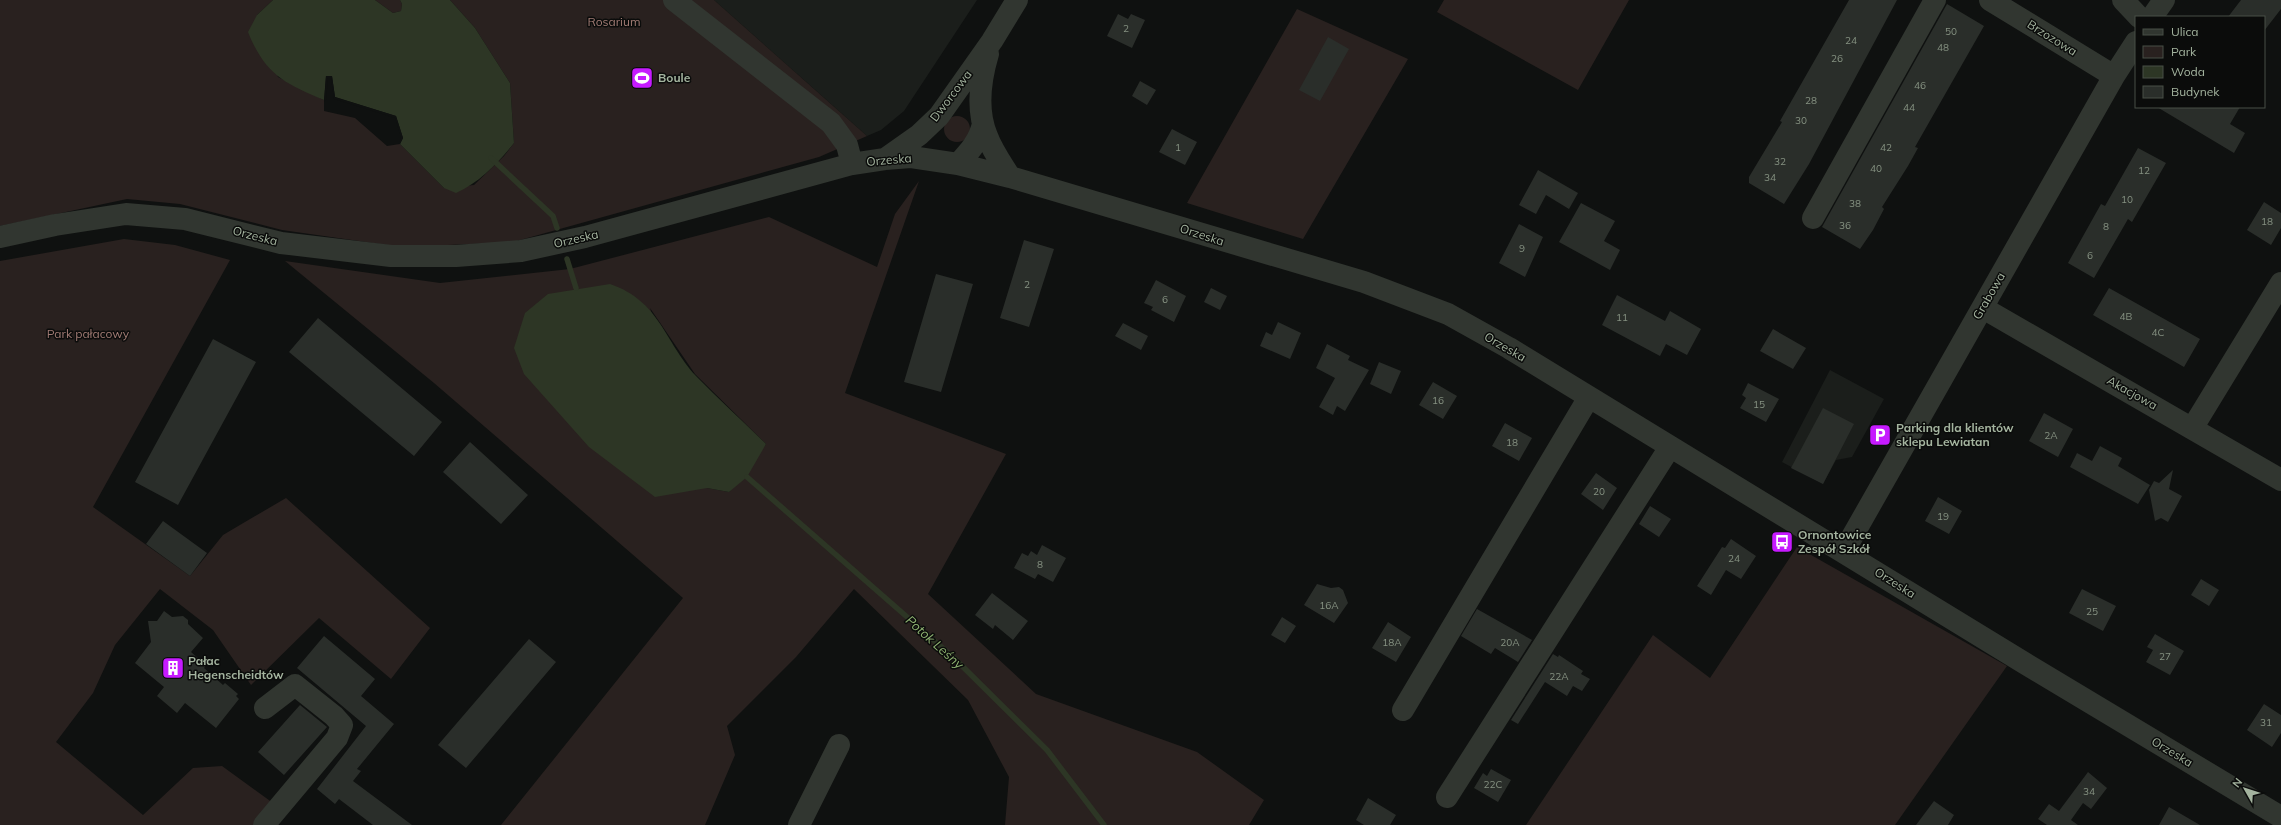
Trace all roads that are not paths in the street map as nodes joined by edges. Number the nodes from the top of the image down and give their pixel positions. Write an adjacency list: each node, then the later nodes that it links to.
1 (674, 0): 16 (street)
2 (1017, 0): 9 (street, Dworcowa)
3 (1934, 0): 19 (street)
4 (1990, 0): 11 (street, Brzozowa)
5 (2123, 0): 7 (street)
6 (2164, 0): 8 (street)
7 (2139, 16)
8 (2153, 16)
9 (992, 41): 12 (street, Dworcowa); 13 (street, Dworcowa)
10 (2135, 44): 11 (street, Grabowa)
11 (2114, 76): 22 (street, Grabowa)
12 (942, 112): 13 (street); 14 (street, Dworcowa); 15 (street)
13 (982, 120): 17 (street); 18 (street, Dworcowa)
14 (885, 159): 15 (street, Orzeska); 16 (street, Orzeska)
15 (937, 160): 17 (street, Orzeska)
16 (852, 164): 20 (street, Orzeska)
17 (958, 164): 18 (street, Orzeska)
18 (1010, 177): 23 (street, Orzeska)
19 (1813, 218)
20 (0, 237)
21 (2281, 283): 24 (street)
22 (1983, 308): 24 (street, Akacjowa); 27 (street, Grabowa)
23 (1589, 397): 25 (street, Orzeska); 29 (street)
24 (2194, 427): 26 (street, Akacjowa)
25 (1670, 447): 27 (street, Orzeska); 31 (street)
26 (2281, 480)
27 (1844, 551): 32 (street, Orzeska)
28 (265, 708): 33 (street)
29 (1403, 710)
30 (839, 745): 34 (street)
31 (1447, 797)
32 (2281, 817)
33 (264, 825)
34 (799, 825)

